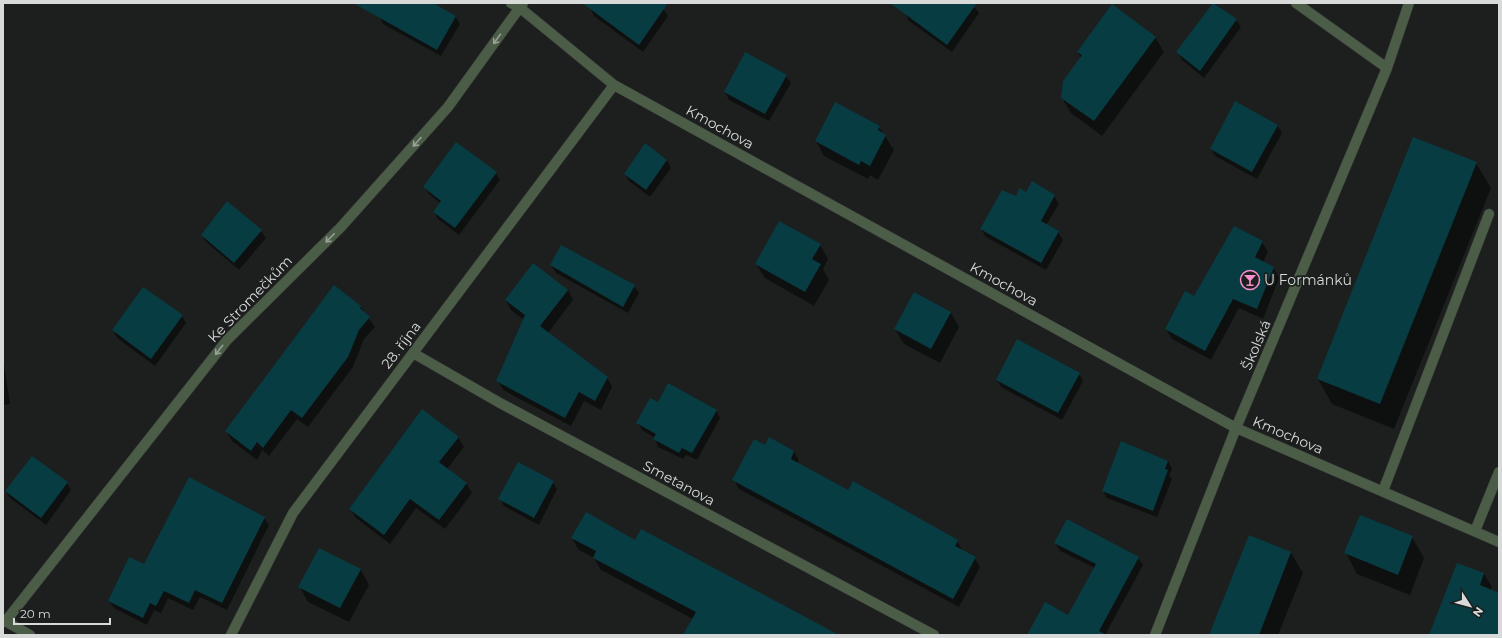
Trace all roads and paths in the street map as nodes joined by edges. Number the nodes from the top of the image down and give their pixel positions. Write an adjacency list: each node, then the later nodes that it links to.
1 (1296, 3): 4 (street)
2 (1409, 3): 4 (street, Školská)
3 (517, 4): 5 (street, Kmochova); 13 (street, Ke Stromečkům, one-way to 13)
4 (1386, 68): 8 (street, Školská)
5 (614, 84): 7 (street, 28. října); 8 (street, Kmochova)
6 (1490, 214): 10 (street)
7 (413, 353): 15 (street, 28. října); 16 (street, Smetanova)
8 (1236, 428): 10 (street, Kmochova); 17 (street, Školská)
9 (1499, 472): 11 (street)
10 (1383, 491): 11 (street, Kmochova)
11 (1475, 531): 12 (street, Kmochova)
12 (1499, 542)
13 (4, 621): 14 (street)
14 (30, 635)
15 (231, 635)
16 (934, 635)
17 (1155, 635)

